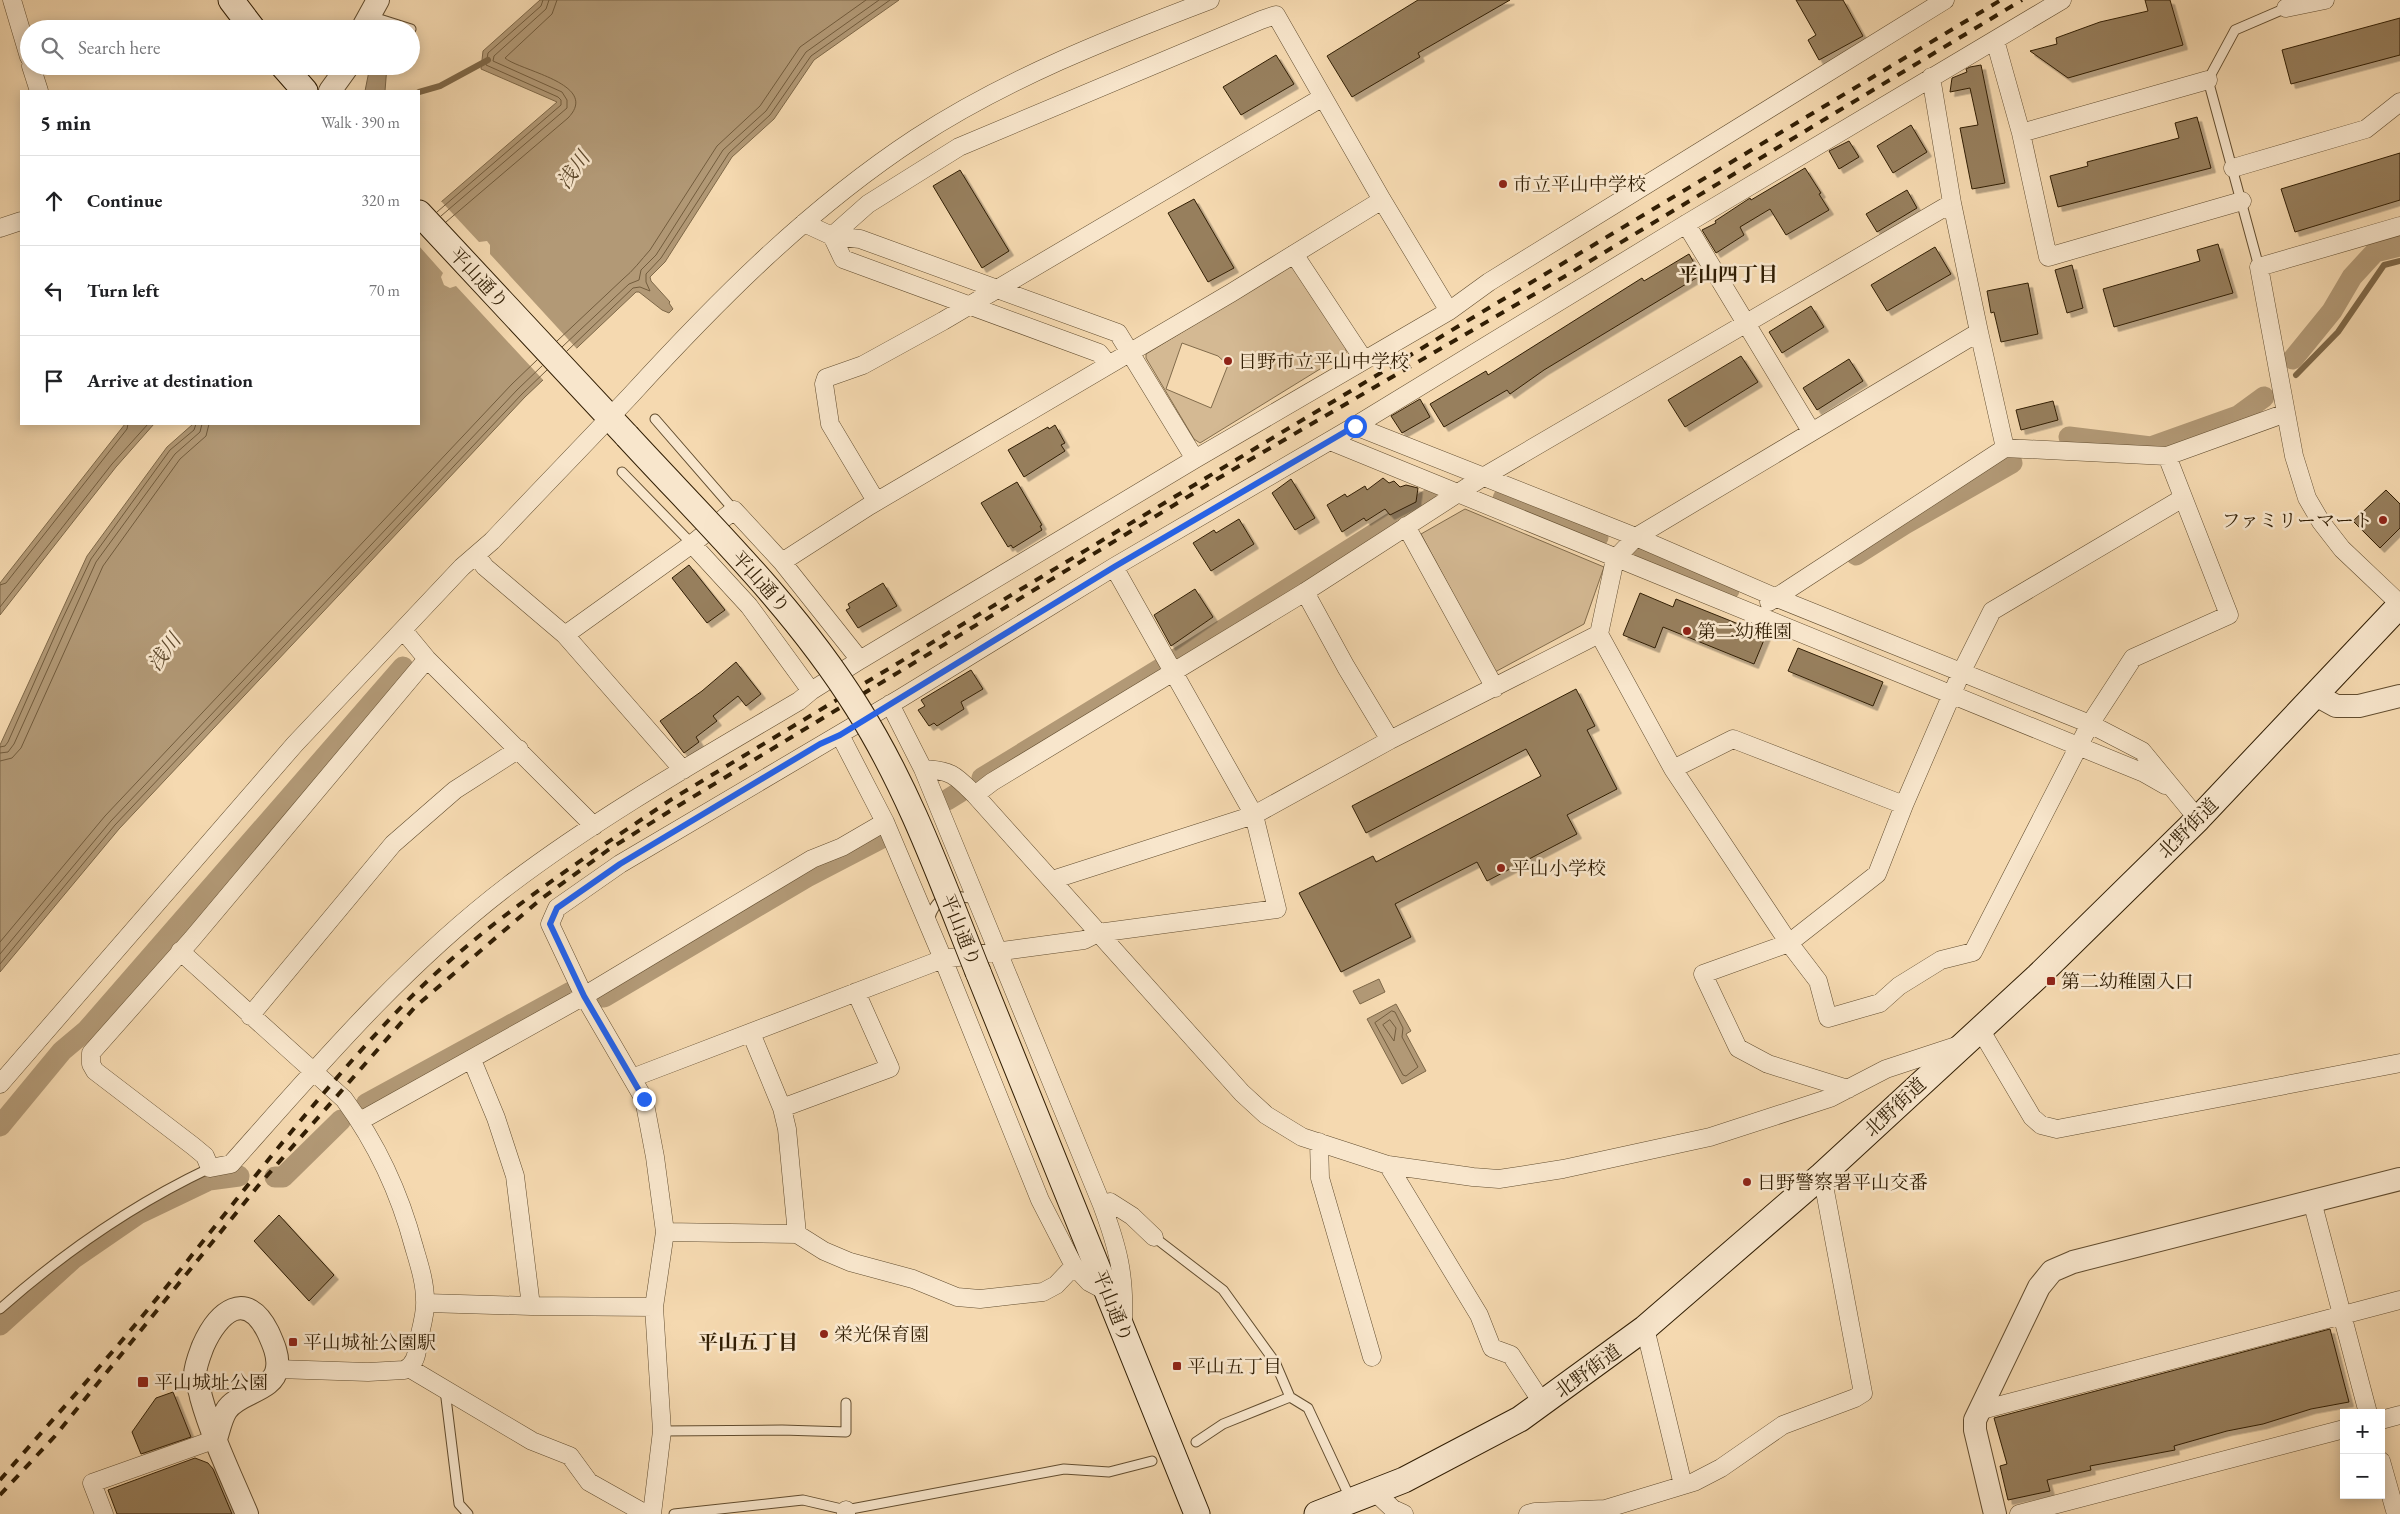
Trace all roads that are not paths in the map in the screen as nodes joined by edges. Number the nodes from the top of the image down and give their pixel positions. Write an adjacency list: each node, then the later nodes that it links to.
1 (12, 0): 9 (street)
2 (1210, 0): 28 (street)
3 (1945, 0): 37 (street)
4 (2062, 0): 10 (street)
5 (2325, 0): 6 (street)
6 (2287, 4): 15 (lane)
7 (369, 15): 8 (lane)
8 (384, 20)
9 (20, 27)
10 (1995, 40): 14 (street); 21 (street)
11 (34, 75): 16 (street)
12 (291, 75): 17 (main road)
13 (342, 75): 18 (street)
14 (1931, 77): 25 (street); 29 (street)
15 (2208, 80): 21 (street); 22 (lane)
16 (39, 90)
17 (304, 90)
18 (331, 90)
19 (1323, 97): 23 (street); 32 (street); 35 (street)
20 (2400, 102): 22 (street)
21 (2021, 133): 24 (street)
22 (2233, 168): 24 (lane)
23 (1382, 200): 33 (street); 37 (street)
24 (2242, 202): 34 (lane)
25 (1952, 203): 38 (street); 39 (street)
26 (420, 214): 43 (main road, 平山通り)
27 (20, 221): 31 (street)
28 (804, 223): 32 (street); 43 (street)
29 (1686, 224): 38 (street); 46 (street)
30 (2400, 226): 34 (street)
31 (0, 228)
32 (832, 236): 35 (street); 36 (street)
33 (1294, 254): 40 (street); 41 (street)
34 (2259, 267): 44 (street)
35 (995, 289): 36 (street); 40 (street)
36 (967, 305): 42 (street); 56 (street)
37 (1449, 311): 41 (street)
38 (1747, 324): 47 (street); 53 (street)
39 (1979, 332): 47 (street); 49 (street)
40 (1129, 352): 42 (street); 51 (street)
41 (1364, 360): 51 (street)
42 (1108, 364): 56 (street)
43 (604, 413): 62 (street); 133 (main road, 平山通り, bridge)
44 (2286, 414): 50 (street); 68 (street)
45 (655, 419): 57 (lane)
46 (1355, 426): 48 (street); 53 (street)
47 (1811, 431): 60 (street)
48 (1330, 441): 54 (street); 65 (street)
49 (2005, 448): 50 (street); 67 (street)
50 (2167, 456): 55 (street)
51 (1195, 459): 74 (street)
52 (622, 472): 61 (lane)
53 (1483, 477): 54 (street); 60 (street)
54 (1456, 494): 59 (street); 63 (street)
55 (2183, 498): 76 (street); 84 (street)
56 (876, 501): 64 (street)
57 (734, 510): 58 (street); 64 (street)
58 (717, 525): 61 (street); 75 (lane)
59 (1406, 526): 66 (street); 78 (street)
60 (1636, 538): 63 (street); 67 (street)
61 (692, 544): 72 (street); 79 (street)
62 (476, 555): 70 (street); 72 (street)
63 (1615, 559): 69 (street); 71 (street)
64 (782, 562): 74 (street)
65 (1114, 567): 77 (street); 83 (street)
66 (1305, 592): 77 (street); 87 (street)
67 (1777, 598): 69 (street); 76 (street)
68 (2400, 605): 80 (main road, 北野街道)
69 (1749, 612): 81 (street)
70 (404, 630): 73 (street); 118 (street)
71 (1599, 634): 78 (street); 91 (street)
72 (565, 635): 92 (street)
73 (427, 658): 89 (street); 107 (street)
74 (860, 660): 79 (street)
75 (832, 664)
76 (1961, 673): 81 (street); 84 (street)
77 (1173, 674): 94 (street); 96 (street)
78 (1496, 688): 87 (street)
79 (811, 691): 92 (street)
80 (2316, 695): 82 (street); 97 (main road, 北野街道)
81 (1952, 696): 88 (street); 95 (street)
82 (2400, 696)
83 (890, 704): 86 (street); 90 (street)
84 (2090, 724): 88 (street); 93 (street)
85 (871, 725): 102 (lane)
86 (840, 735): 98 (street); 110 (street)
87 (1390, 740): 96 (street)
88 (2079, 747): 93 (street); 105 (street)
89 (519, 749): 99 (street); 111 (street)
90 (923, 769): 94 (street); 101 (street)
91 (1673, 769): 95 (street); 105 (street)
92 (683, 770): 99 (street)
93 (2172, 789): 97 (street)
94 (976, 796): 100 (street)
95 (1904, 805): 105 (street)
96 (1254, 815): 100 (street); 104 (street)
97 (2198, 819): 113 (main road, 北野街道)
98 (885, 822): 103 (street); 110 (street)
99 (594, 826): 116 (street)
100 (1052, 880): 104 (street)
101 (976, 899): 102 (lane); 106 (street)
102 (937, 902): 103 (lane)
103 (928, 923): 108 (street)
104 (1098, 933): 106 (street); 122 (street)
105 (1789, 943): 119 (street)
106 (998, 950): 108 (street); 128 (street)
107 (180, 951): 111 (street); 124 (street)
108 (943, 958): 109 (street); 132 (street)
109 (856, 992): 112 (street); 120 (street)
110 (584, 996): 114 (street); 117 (street)
111 (250, 1016): 116 (street)
112 (751, 1033): 117 (street); 120 (street)
113 (1972, 1036): 115 (street); 119 (street); 125 (main road, 北野街道)
114 (472, 1060): 121 (street); 136 (street)
115 (2400, 1063)
116 (313, 1072): 121 (street); 124 (street)
117 (632, 1078): 129 (street)
118 (0, 1084)
119 (1848, 1089): 123 (street)
120 (782, 1108): 130 (street)
121 (360, 1121): 135 (street)
122 (1319, 1142): 123 (street); 142 (street)
123 (1388, 1165): 148 (street)
124 (210, 1168): 138 (lane)
125 (1822, 1176): 140 (main road, 北野街道); 159 (street)
126 (2400, 1179): 127 (street)
127 (2312, 1201): 139 (street); 150 (street)
128 (1102, 1205): 131 (street); 141 (street)
129 (665, 1232): 130 (street); 137 (street)
130 (797, 1234): 132 (street)
131 (1154, 1237): 146 (lane)
132 (1074, 1266): 133 (street)
133 (1106, 1291): 141 (main road, 平山通り)
134 (2400, 1300): 139 (street)
135 (426, 1303): 136 (street); 143 (street)
136 (531, 1306): 137 (street)
137 (654, 1308): 154 (street)
138 (0, 1309)
139 (2342, 1315): 149 (street); 150 (street)
140 (1645, 1328): 148 (main road, 北野街道); 159 (street)
141 (1123, 1331): 169 (main road, 平山通り)
142 (1372, 1357)
143 (409, 1368): 144 (street); 145 (street)
144 (277, 1369): 155 (street); 155 (street)
145 (445, 1390): 165 (lane); 166 (street)
146 (1290, 1397): 156 (lane); 161 (lane)
147 (846, 1403): 154 (lane)
148 (1543, 1404): 160 (main road, 北野街道)
149 (2367, 1409)
150 (1978, 1411): 173 (street)
151 (2400, 1415): 152 (street)
152 (2385, 1419)
153 (2340, 1430): 174 (street)
154 (662, 1432): 167 (street)
155 (216, 1439): 163 (street); 164 (street)
156 (1196, 1442)
157 (1152, 1461): 162 (lane)
158 (2385, 1475): 175 (street)
159 (1683, 1485): 172 (street)
160 (1375, 1492): 161 (main road, 北野街道); 171 (street)
161 (1352, 1501): 170 (main road, 北野街道)
162 (846, 1512): 168 (lane)
163 (104, 1514)
164 (247, 1514)
165 (468, 1514)
166 (646, 1514)
167 (652, 1514)
168 (674, 1514)
169 (1196, 1514)
170 (1317, 1514)
171 (1404, 1514)
172 (1528, 1514)
173 (1995, 1514)
174 (2019, 1514)
175 (2396, 1514)

